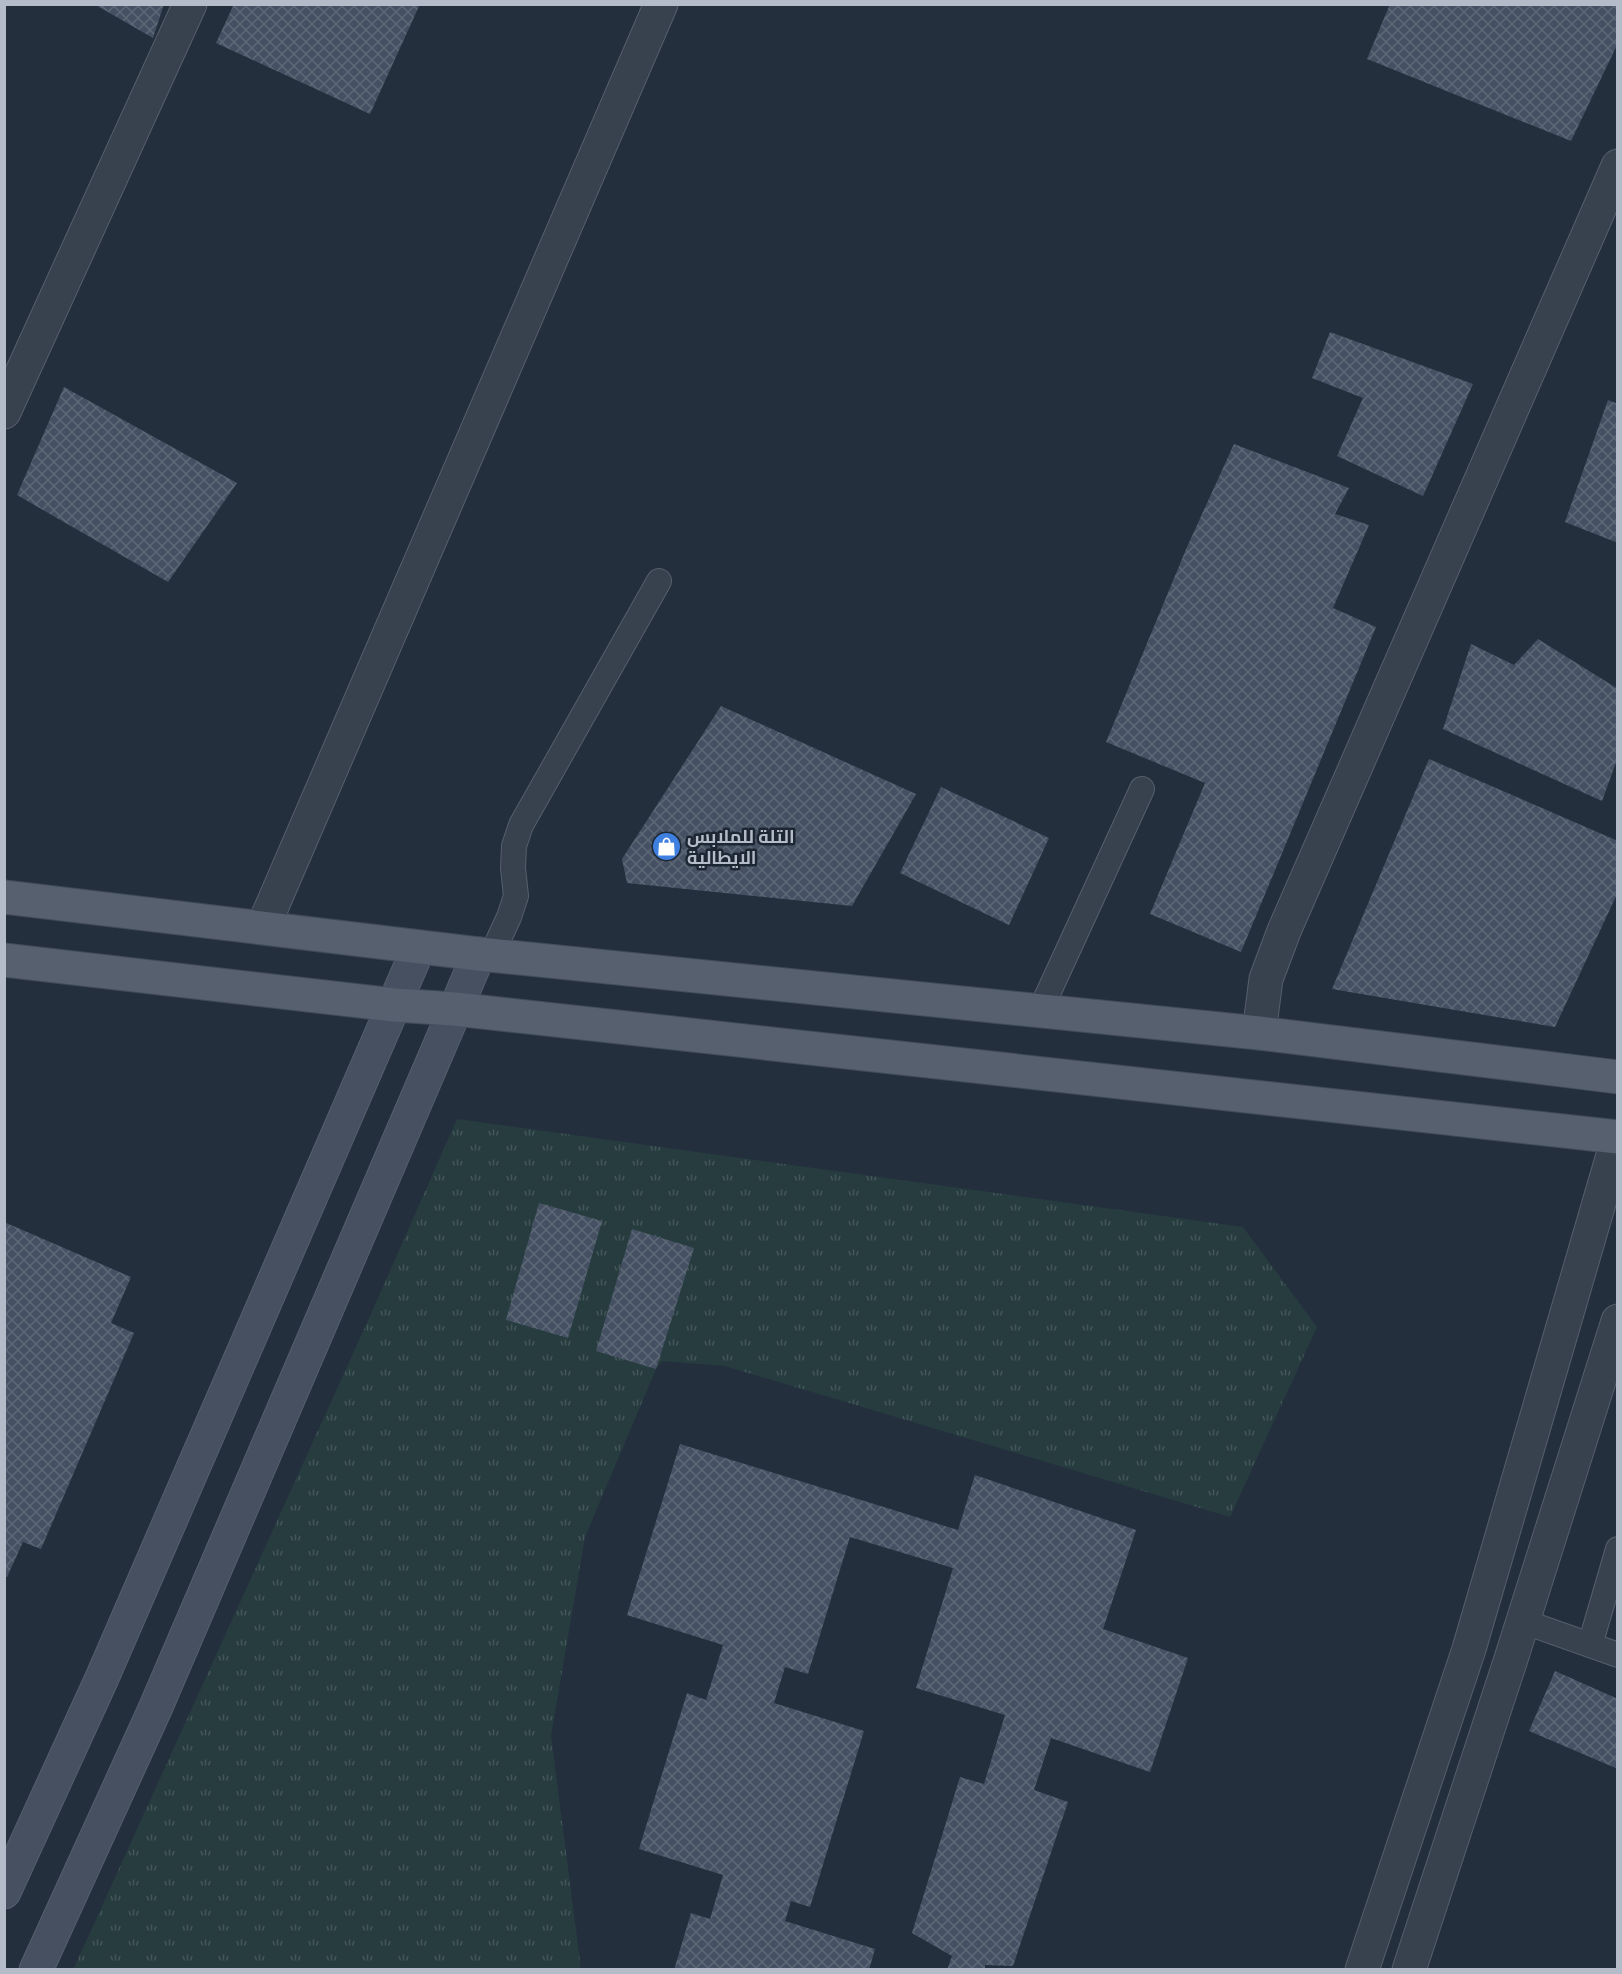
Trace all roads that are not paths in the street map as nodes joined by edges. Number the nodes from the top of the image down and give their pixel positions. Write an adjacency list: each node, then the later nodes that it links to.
1 (190, 4): 4 (street)
2 (661, 4): 8 (street)
3 (1617, 166): 15 (street)
4 (4, 412)
5 (659, 581): 10 (lane)
6 (1142, 789): 14 (lane)
7 (4, 897): 8 (main road)
8 (263, 927): 9 (main road)
9 (419, 947): 10 (main road); 12 (street)
10 (485, 955): 13 (street); 14 (main road)
11 (4, 960): 12 (main road)
12 (394, 1005): 13 (main road); 25 (street)
13 (455, 1009): 17 (main road); 26 (street)
14 (1040, 1011): 15 (main road)
15 (1259, 1034): 16 (main road)
16 (1617, 1077)
17 (1617, 1138): 22 (street)
18 (1617, 1322): 20 (street)
19 (1617, 1549): 21 (lane)
20 (1522, 1621): 21 (lane); 24 (street)
21 (1590, 1644): 23 (lane)
22 (1469, 1649): 24 (street); 27 (street)
23 (1617, 1655)
24 (1509, 1662): 28 (street)
25 (4, 1892)
26 (36, 1970)
27 (1362, 1970)
28 (1409, 1970)

